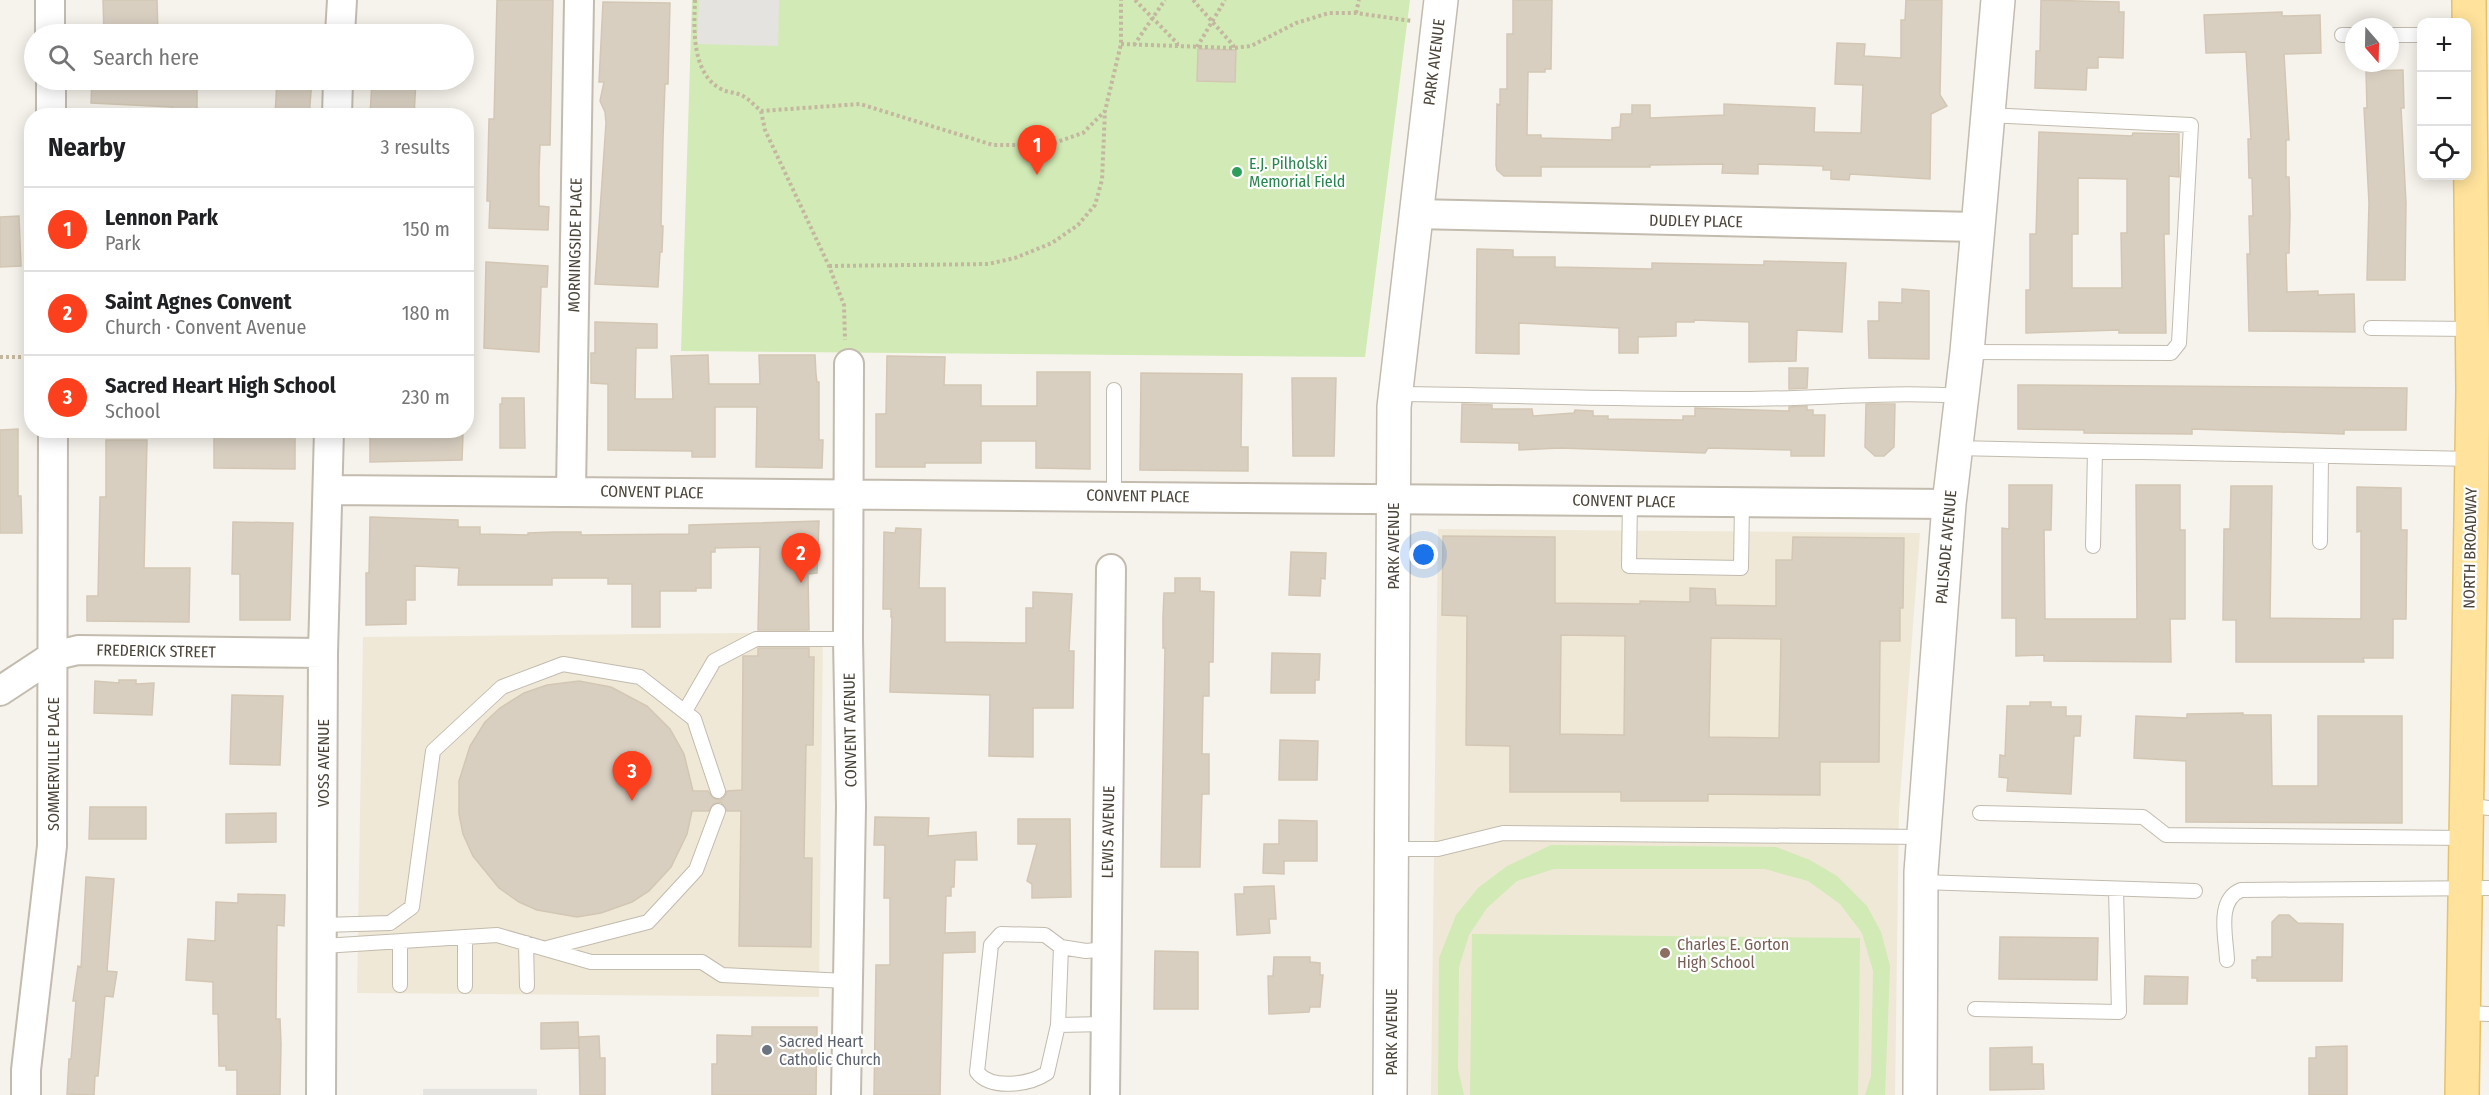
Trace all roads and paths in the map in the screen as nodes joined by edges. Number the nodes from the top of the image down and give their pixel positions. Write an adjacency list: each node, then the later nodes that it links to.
1 (50, 0): 18 (street)
2 (342, 0): 19 (street)
3 (579, 0): 54 (street, MORNINGSIDE PLACE)
4 (695, 0): 31 (path)
5 (1121, 0): 22 (path)
6 (1135, 0): 14 (path)
7 (1165, 0): 14 (path)
8 (1193, 0): 15 (path)
9 (1225, 0): 15 (path)
10 (1359, 0): 13 (path)
11 (1441, 0): 34 (street, PARK AVENUE)
12 (1998, 0): 33 (street, PALISADE AVENUE)
13 (1356, 13): 16 (path); 26 (path)
14 (1152, 18): 23 (path); 24 (path)
15 (1211, 20): 25 (path); 26 (path)
16 (1403, 20)
17 (2471, 21): 38 (main road, NORTH BROADWAY)
18 (50, 24)
19 (341, 24)
20 (2417, 34): 21 (lane)
21 (2399, 35)
22 (1121, 44): 23 (path); 32 (path)
23 (1134, 45): 24 (path)
24 (1177, 46): 25 (path)
25 (1197, 47): 26 (path)
26 (1233, 48)
27 (51, 90): 29 (street)
28 (338, 90): 30 (street)
29 (51, 108)
30 (337, 108)
31 (761, 111): 32 (path); 36 (path)
32 (1105, 111): 36 (path)
33 (1987, 115): 35 (street, PALISADE AVENUE); 39 (lane)
34 (1415, 214): 35 (street, DUDLEY PLACE); 45 (street, PARK AVENUE)
35 (1976, 227): 39 (street, PALISADE AVENUE)
36 (829, 266): 42 (path)
37 (2371, 328): 38 (lane)
38 (2472, 329): 44 (main road, NORTH BROADWAY)
39 (1967, 352): 46 (street, PALISADE AVENUE)
40 (0, 357): 41 (path)
41 (24, 357)
42 (849, 364): 55 (street, CONVENT AVENUE)
43 (1114, 390): 56 (lane)
44 (2481, 390): 52 (main road, NORTH BROADWAY)
45 (1395, 394): 46 (lane); 57 (street, PARK AVENUE)
46 (1962, 396): 49 (street, PALISADE AVENUE)
47 (53, 438): 67 (street, SOMMERVILLE PLACE)
48 (329, 438): 53 (street, VOSS AVENUE)
49 (1955, 448): 50 (lane); 60 (street, PALISADE AVENUE)
50 (2096, 452): 51 (lane); 62 (lane)
51 (2321, 456): 52 (lane); 61 (lane)
52 (2472, 459): 63 (main road, NORTH BROADWAY)
53 (328, 490): 54 (street, CONVENT PLACE); 66 (street, VOSS AVENUE)
54 (570, 491): 55 (street, CONVENT PLACE)
55 (850, 493): 56 (street, CONVENT PLACE); 65 (street, CONVENT AVENUE)
56 (1114, 496): 57 (street, CONVENT PLACE)
57 (1393, 498): 58 (street, CONVENT PLACE); 76 (street, PARK AVENUE)
58 (1630, 501): 59 (street, CONVENT PLACE); 59 (lane)
59 (1742, 502): 60 (street, CONVENT PLACE)
60 (1949, 504): 74 (street, PALISADE AVENUE)
61 (2319, 542)
62 (2092, 546)
63 (2480, 553): 71 (main road, NORTH BROADWAY)
64 (1111, 569): 87 (street, LEWIS AVENUE)
65 (848, 639): 69 (lane); 89 (street, CONVENT AVENUE)
66 (323, 653): 67 (street, FREDERICK STREET); 81 (street, VOSS AVENUE)
67 (53, 656): 68 (street, FREDERICK STREET); 97 (street, SOMMERVILLE PLACE)
68 (0, 691)
69 (685, 711): 70 (lane); 81 (lane)
70 (718, 791)
71 (2477, 806): 75 (main road, NORTH BROADWAY)
72 (718, 811): 86 (lane)
73 (1980, 813): 75 (lane)
74 (1924, 837): 76 (lane); 77 (street, PALISADE AVENUE)
75 (2465, 838): 78 (main road, NORTH BROADWAY)
76 (1392, 849): 101 (street, PARK AVENUE)
77 (1921, 882): 79 (lane); 102 (street, PALISADE AVENUE)
78 (2477, 888): 88 (lane); 94 (main road, NORTH BROADWAY)
79 (2116, 889): 80 (lane); 93 (lane)
80 (2195, 891)
81 (323, 935): 83 (lane); 98 (street, VOSS AVENUE)
82 (465, 937): 83 (lane); 84 (lane); 91 (lane)
83 (400, 942): 90 (lane)
84 (526, 943): 86 (lane); 92 (lane)
85 (1060, 947): 87 (lane); 96 (lane); 96 (lane)
86 (547, 948): 89 (lane)
87 (1107, 949): 95 (street, LEWIS AVENUE)
88 (2227, 960)
89 (847, 981): 99 (street, CONVENT AVENUE)
90 (400, 985)
91 (465, 986)
92 (527, 986)
93 (1975, 1009)
94 (2476, 1014): 103 (main road, NORTH BROADWAY)
95 (1106, 1024): 96 (lane); 100 (street, LEWIS AVENUE)
96 (1058, 1025)
97 (26, 1095)
98 (321, 1095)
99 (846, 1095)
100 (1105, 1095)
101 (1390, 1095)
102 (1920, 1095)
103 (2462, 1095)

